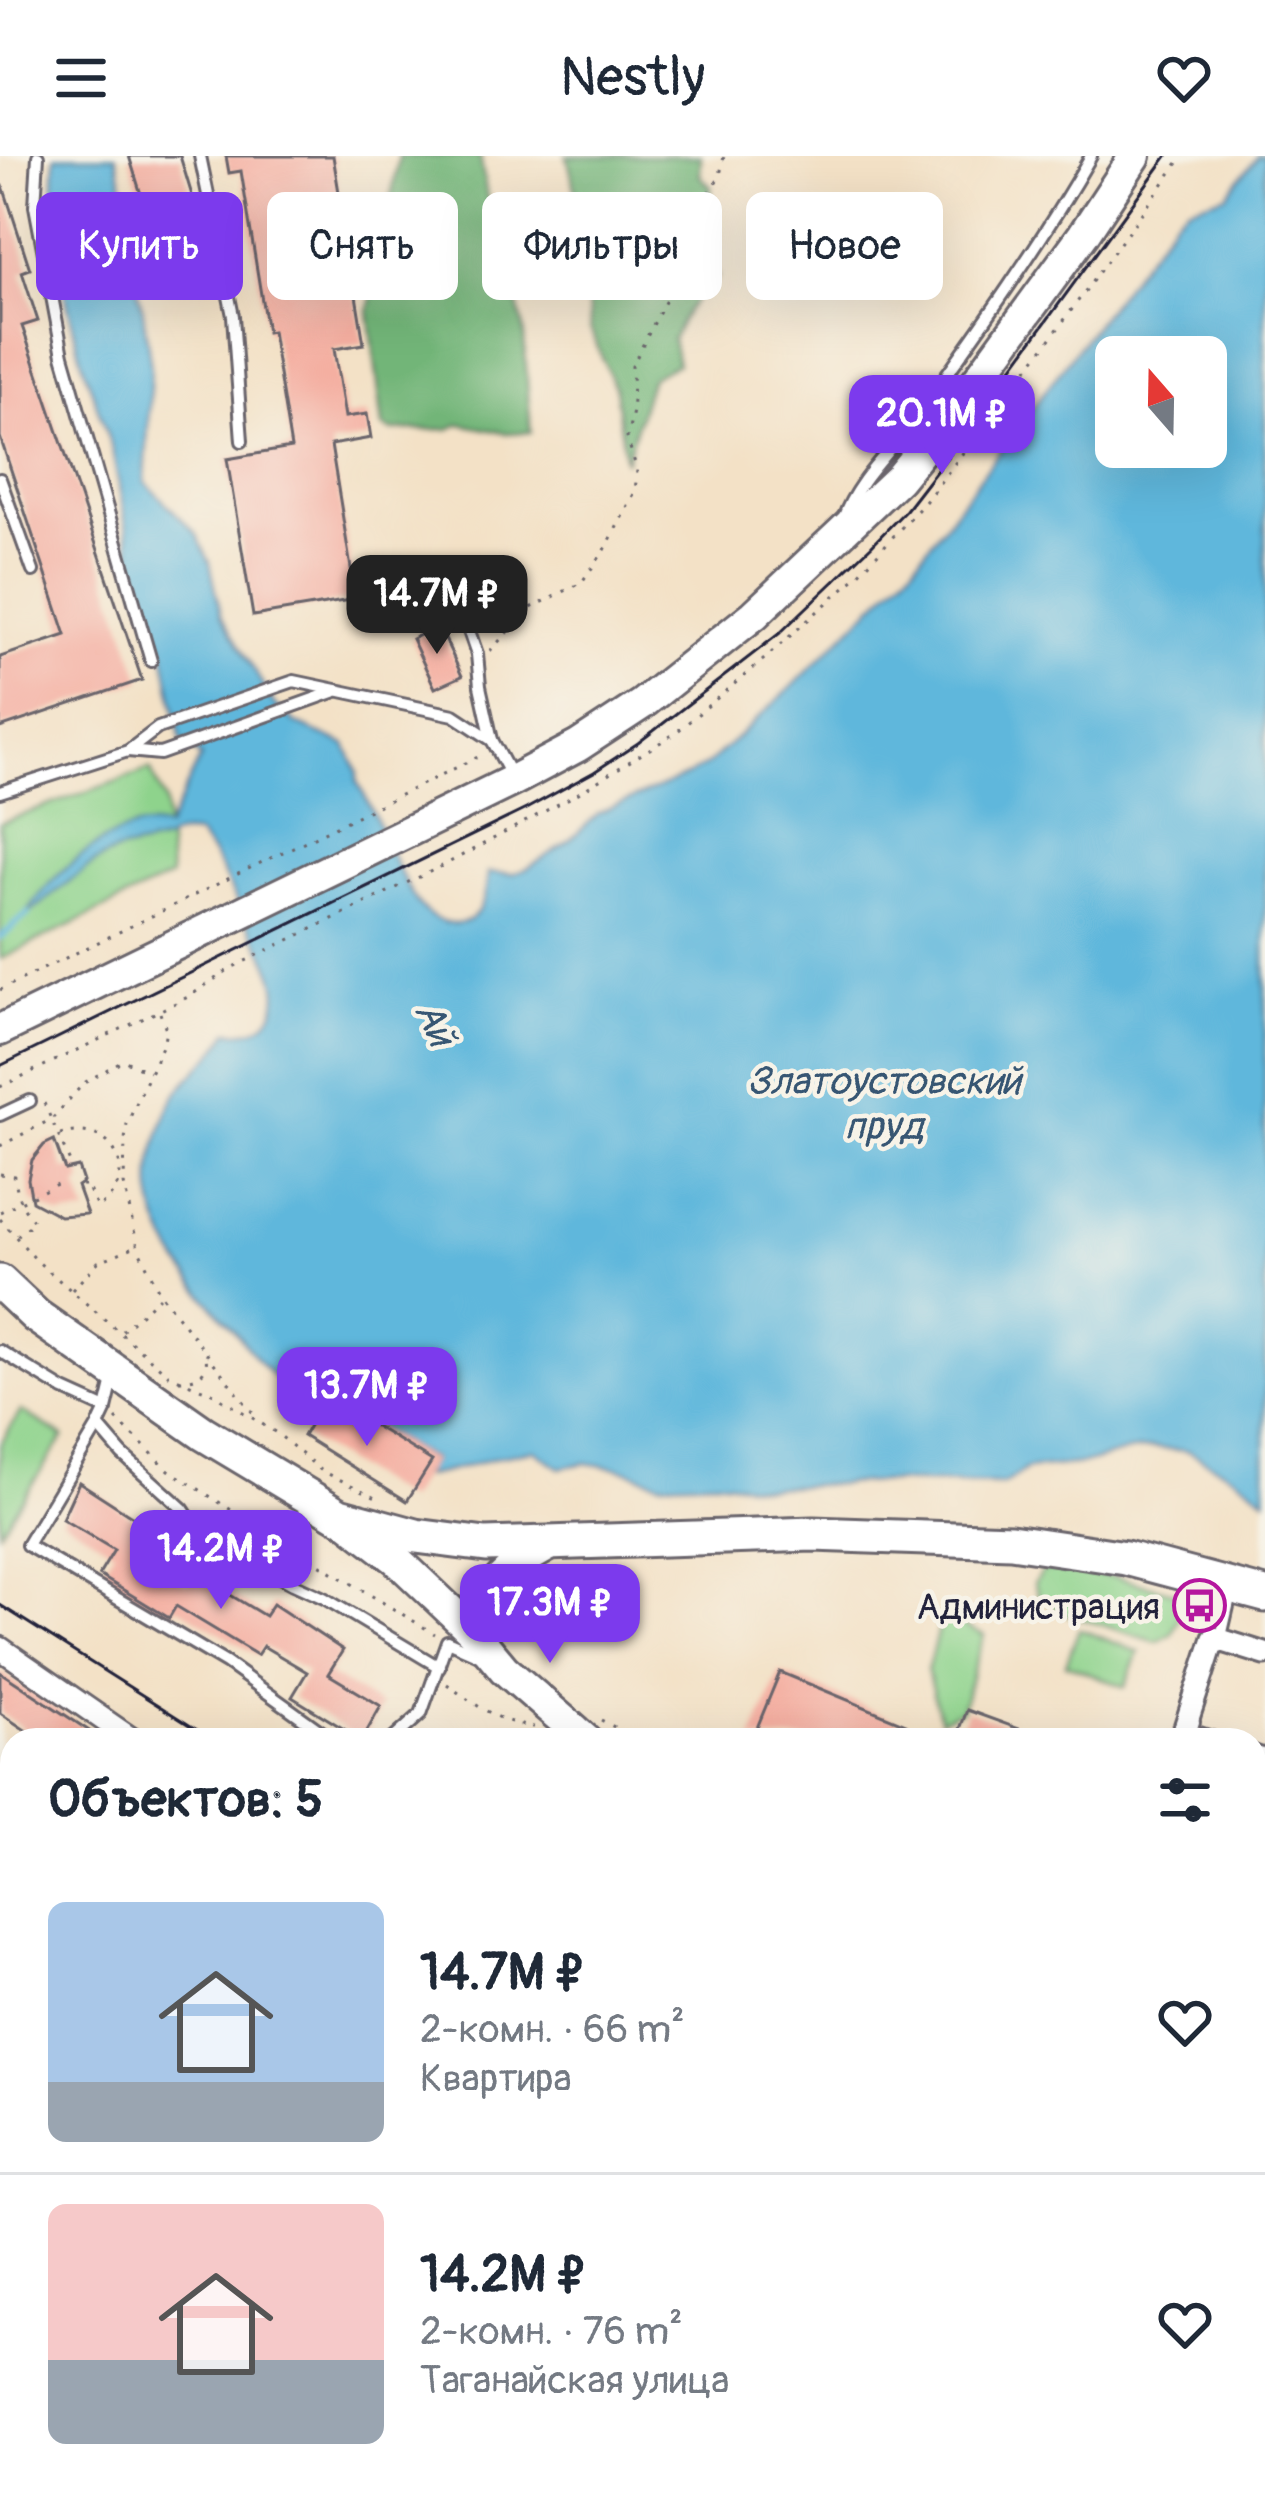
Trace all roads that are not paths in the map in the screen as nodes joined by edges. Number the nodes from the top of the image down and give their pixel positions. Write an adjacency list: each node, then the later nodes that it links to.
1 (38, 156): 10 (lane)
2 (200, 156): 5 (lane)
3 (1090, 156): 7 (lane)
4 (1135, 156): 7 (main road)
5 (242, 441)
6 (0, 479): 8 (lane)
7 (837, 540): 14 (main road)
8 (33, 571)
9 (453, 585): 12 (lane)
10 (152, 662)
11 (336, 692): 12 (lane); 13 (lane); 13 (lane)
12 (494, 744): 14 (lane)
13 (128, 751): 15 (lane)
14 (514, 780): 16 (main road)
15 (0, 792)
16 (0, 1030)
17 (30, 1101): 18 (lane)
18 (0, 1115)
19 (0, 1282): 21 (main road)
20 (0, 1351): 22 (lane)
21 (114, 1373): 22 (lane); 24 (main road)
22 (106, 1409): 23 (lane)
23 (98, 1426): 31 (lane); 33 (lane)
24 (339, 1515): 25 (main road); 27 (main road)
25 (555, 1543): 26 (main road); 27 (main road)
26 (1249, 1591): 28 (lane)
27 (460, 1637): 31 (lane); 35 (main road)
28 (1220, 1640): 30 (street); 36 (street); 37 (lane)
29 (0, 1648): 32 (street)
30 (1265, 1654)
31 (438, 1671): 34 (lane)
32 (116, 1728)
33 (320, 1728)
34 (405, 1728)
35 (566, 1728)
36 (1185, 1728)
37 (1192, 1728)

